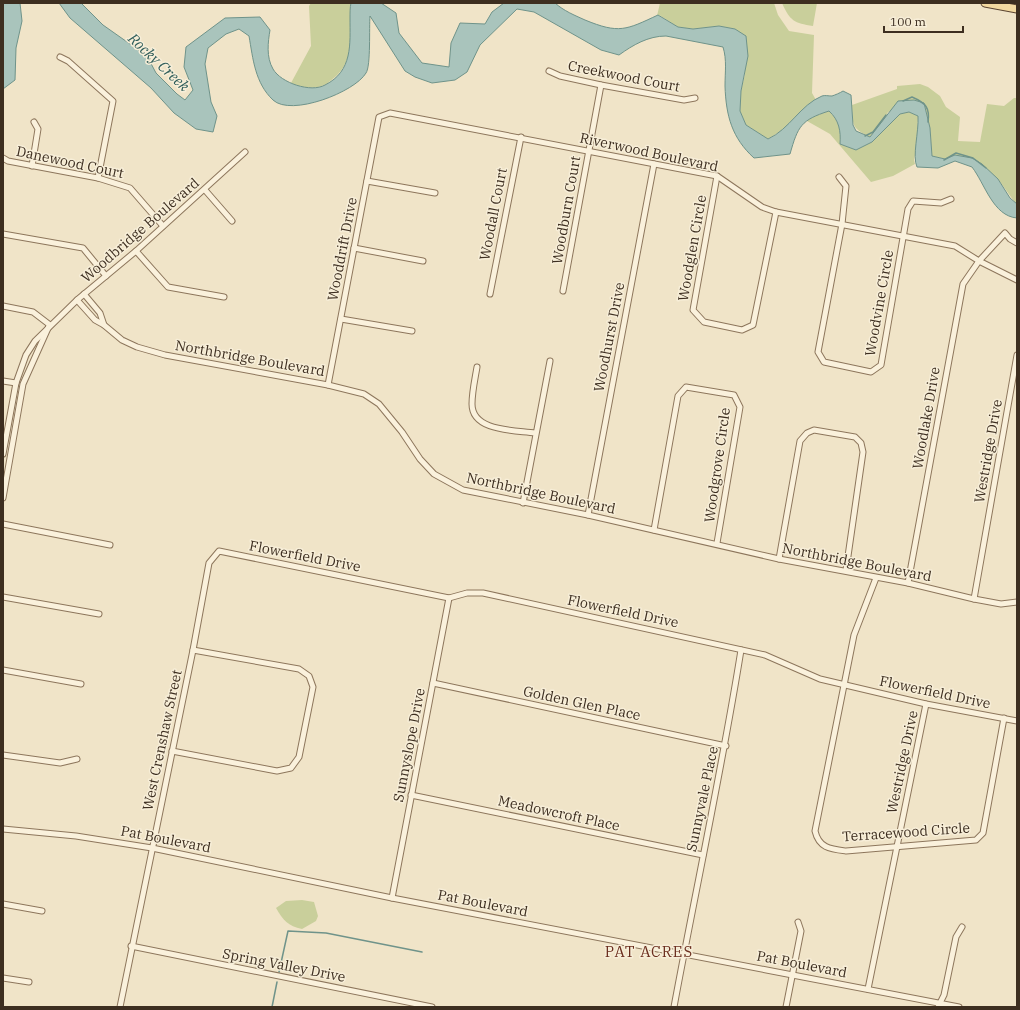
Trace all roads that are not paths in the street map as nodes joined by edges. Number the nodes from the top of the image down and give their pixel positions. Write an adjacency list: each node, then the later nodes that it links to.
1 (984, 3): 2 (main road)
2 (1017, 9)
3 (60, 57): 17 (street)
4 (549, 71): 5 (street, Creekwood Court)
5 (601, 85): 6 (street, Creekwood Court); 10 (street, Woodburn Court)
6 (695, 98)
7 (379, 117): 9 (street, Riverwood Boulevard); 18 (street, Wooddrift Drive)
8 (34, 122): 14 (street)
9 (521, 138): 10 (street, Riverwood Boulevard); 37 (street, Woodall Court)
10 (589, 150): 13 (street, Riverwood Boulevard); 35 (street, Woodburn Court)
11 (245, 152): 19 (street, Woodbridge Boulevard)
12 (3, 158): 14 (street, Danewood Court)
13 (654, 164): 15 (street, Riverwood Boulevard); 56 (street, Woodhurst Drive)
14 (32, 166): 17 (street, Danewood Court)
15 (717, 176): 22 (street, Riverwood Boulevard); 22 (street, Woodglen Circle)
16 (839, 177): 24 (street, Woodvine Circle)
17 (98, 178): 25 (street, Danewood Court)
18 (368, 181): 20 (street); 29 (street, Wooddrift Drive)
19 (205, 190): 23 (street); 25 (street, Woodbridge Boulevard)
20 (435, 193)
21 (951, 199): 27 (street, Woodvine Circle)
22 (776, 212): 24 (street, Riverwood Boulevard)
23 (232, 221)
24 (842, 224): 27 (street, Riverwood Boulevard); 27 (street, Woodvine Circle)
25 (163, 226): 30 (street, Woodbridge Boulevard)
26 (3, 234): 33 (street)
27 (903, 236): 32 (street, Riverwood Boulevard)
28 (1017, 243): 32 (street, Woodlake Drive)
29 (354, 248): 31 (street); 41 (street, Wooddrift Drive)
30 (136, 251): 33 (street, Woodbridge Boulevard); 38 (street)
31 (423, 261)
32 (979, 261): 34 (street, Riverwood Boulevard); 65 (street, Woodlake Drive)
33 (106, 276): 36 (street, Woodbridge Boulevard)
34 (1017, 280)
35 (563, 291)
36 (84, 294): 39 (street, Woodbridge Boulevard); 43 (street, Northbridge Boulevard)
37 (490, 294)
38 (224, 297)
39 (77, 300): 42 (street, Woodbridge Boulevard); 43 (street, Northbridge Boulevard)
40 (3, 306): 42 (street)
41 (341, 319): 44 (street); 50 (street, Wooddrift Drive)
42 (50, 325): 49 (street, Woodbridge Boulevard); 53 (street, Woodbridge Boulevard)
43 (104, 325): 50 (street, Northbridge Boulevard)
44 (412, 331)
45 (1017, 355): 68 (street, Westridge Drive)
46 (550, 361): 51 (street)
47 (477, 367): 51 (street)
48 (3, 381): 49 (street)
49 (16, 383): 52 (street, Woodbridge Boulevard)
50 (328, 385): 55 (street, Northbridge Boulevard)
51 (536, 433): 55 (street)
52 (3, 453): 53 (street)
53 (11, 454): 54 (street, Woodbridge Boulevard)
54 (3, 498)
55 (523, 503): 56 (street, Northbridge Boulevard)
56 (588, 515): 58 (street, Northbridge Boulevard)
57 (3, 524): 59 (street)
58 (654, 530): 60 (street, Northbridge Boulevard); 60 (street, Woodgrove Circle)
59 (110, 544)
60 (717, 544): 62 (street, Northbridge Boulevard)
61 (219, 551): 67 (street, Flowerfield Drive); 71 (street, West Crenshaw Street)
62 (779, 558): 63 (street, Northbridge Boulevard); 63 (street)
63 (846, 570): 64 (street, Northbridge Boulevard)
64 (876, 578): 65 (street, Northbridge Boulevard); 76 (street, Terracewood Circle)
65 (908, 583): 68 (street, Northbridge Boulevard)
66 (3, 597): 70 (street)
67 (449, 598): 72 (street, Flowerfield Drive); 74 (street, Sunnyslope Drive)
68 (974, 599): 69 (street, Northbridge Boulevard)
69 (1017, 602)
70 (99, 614)
71 (193, 650): 81 (street, West Crenshaw Street); 81 (street)
72 (741, 650): 76 (street, Flowerfield Drive); 80 (street, Sunnyvale Place)
73 (3, 670): 75 (street)
74 (433, 683): 80 (street, Golden Glen Place); 84 (street, Sunnyslope Drive)
75 (80, 684)
76 (844, 684): 77 (street, Flowerfield Drive); 86 (street, Terracewood Circle)
77 (926, 704): 78 (street, Flowerfield Drive); 86 (street, Westridge Drive)
78 (1004, 718): 79 (street, Flowerfield Drive); 86 (street, Terracewood Circle)
79 (1017, 721)
80 (726, 746): 88 (street, Sunnyvale Place)
81 (172, 751): 87 (street, West Crenshaw Street)
82 (3, 755): 83 (street)
83 (77, 759)
84 (411, 795): 88 (street, Meadowcroft Place); 89 (street, Sunnyslope Drive)
85 (3, 829): 87 (street, Pat Boulevard)
86 (896, 847): 99 (street, Westridge Drive)
87 (152, 848): 89 (street, Pat Boulevard); 94 (street, West Crenshaw Street)
88 (703, 855): 95 (street, Sunnyvale Place)
89 (392, 898): 95 (street, Pat Boulevard)
90 (3, 904): 91 (street)
91 (42, 911)
92 (798, 922): 96 (street)
93 (962, 927): 100 (street)
94 (131, 946): 101 (street, West Crenshaw Street); 102 (street, Spring Valley Drive)
95 (684, 953): 96 (street, Pat Boulevard); 103 (street)
96 (793, 974): 99 (street, Pat Boulevard); 104 (street)
97 (3, 978): 98 (street)
98 (29, 982)
99 (868, 989): 100 (street, Pat Boulevard)
100 (939, 1005): 105 (street, Pat Boulevard)
101 (120, 1007)
102 (432, 1007)
103 (674, 1007)
104 (786, 1007)
105 (959, 1007)

